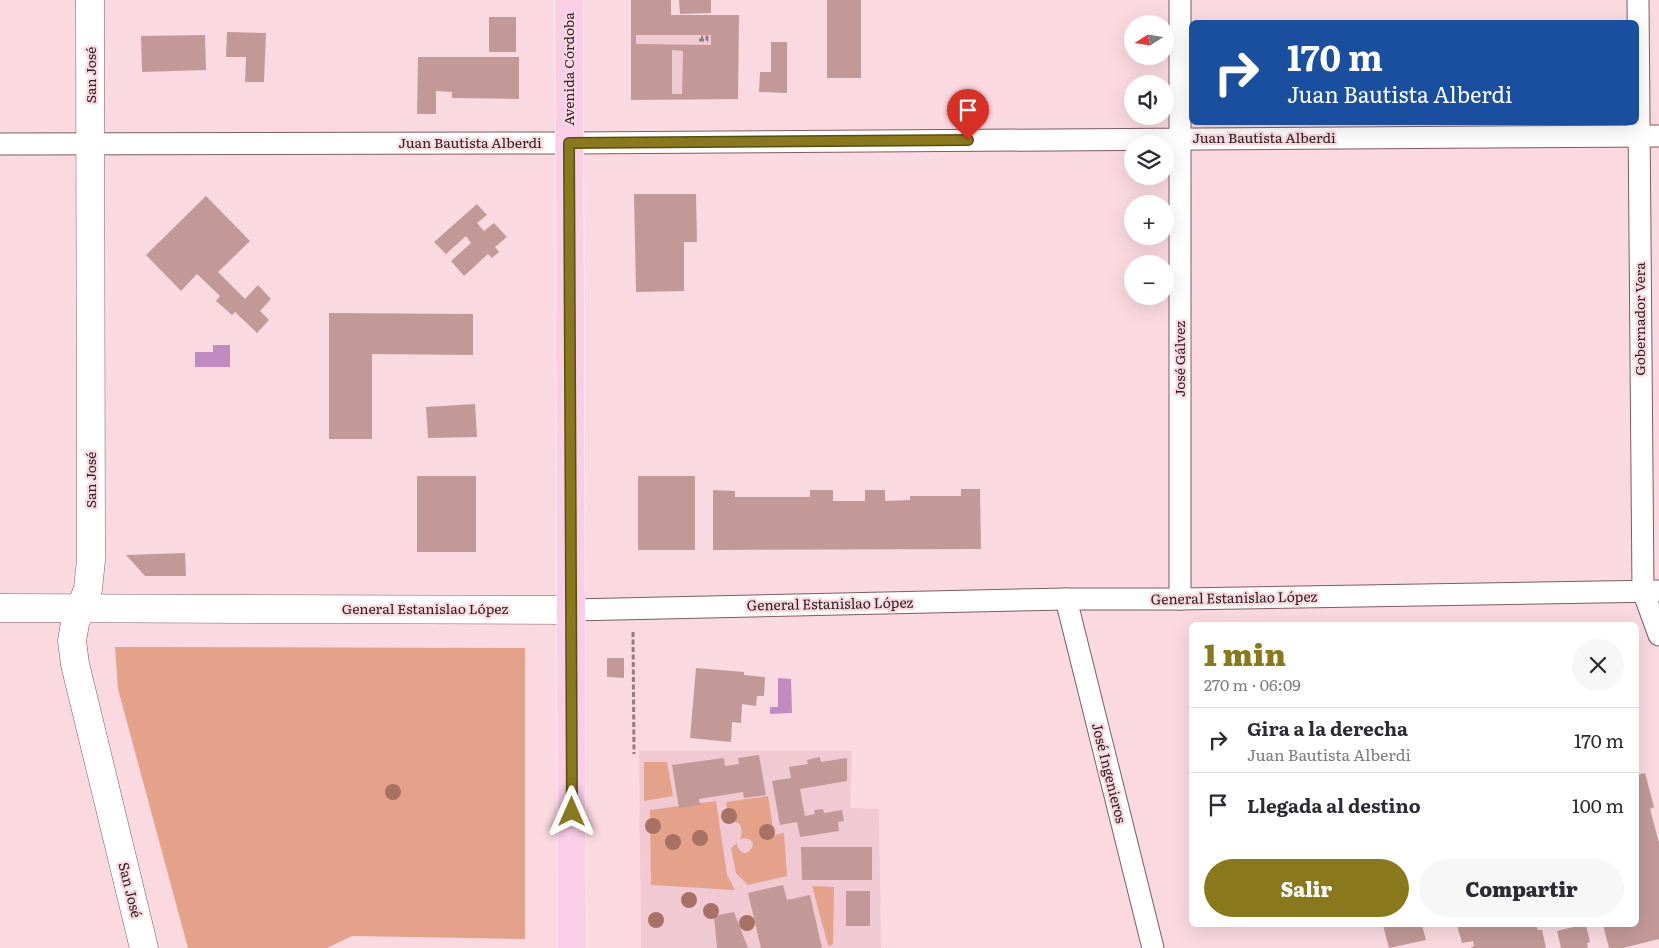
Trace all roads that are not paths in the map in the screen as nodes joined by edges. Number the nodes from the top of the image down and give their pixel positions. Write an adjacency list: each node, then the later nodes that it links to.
1 (90, 0): 9 (street, San José)
2 (569, 0): 7 (main road, Avenida Córdoba)
3 (1180, 0): 6 (street, José Gálvez)
4 (1638, 0): 5 (street, Gobernador Vera)
5 (1649, 136): 6 (street, Juan Bautista Alberdi); 10 (street, Gobernador Vera)
6 (1180, 139): 7 (street, Juan Bautista Alberdi); 12 (street, José Gálvez)
7 (569, 143): 9 (street, Juan Bautista Alberdi); 15 (main road, Avenida Córdoba)
8 (0, 144): 9 (street, Juan Bautista Alberdi)
9 (91, 144): 14 (street, San José)
10 (1651, 591): 12 (street, General Estanislao López); 16 (street, Gobernador Vera)
11 (1066, 599): 12 (street, General Estanislao López); 15 (street, General Estanislao López); 19 (street, José Ingenieros)
12 (1180, 599)
13 (0, 608): 14 (street, General Estanislao López)
14 (81, 608): 15 (street, General Estanislao López); 17 (street, San José)
15 (572, 610): 18 (main road, Avenida Córdoba)
16 (1659, 634)
17 (144, 948)
18 (572, 948)
19 (1153, 948)

